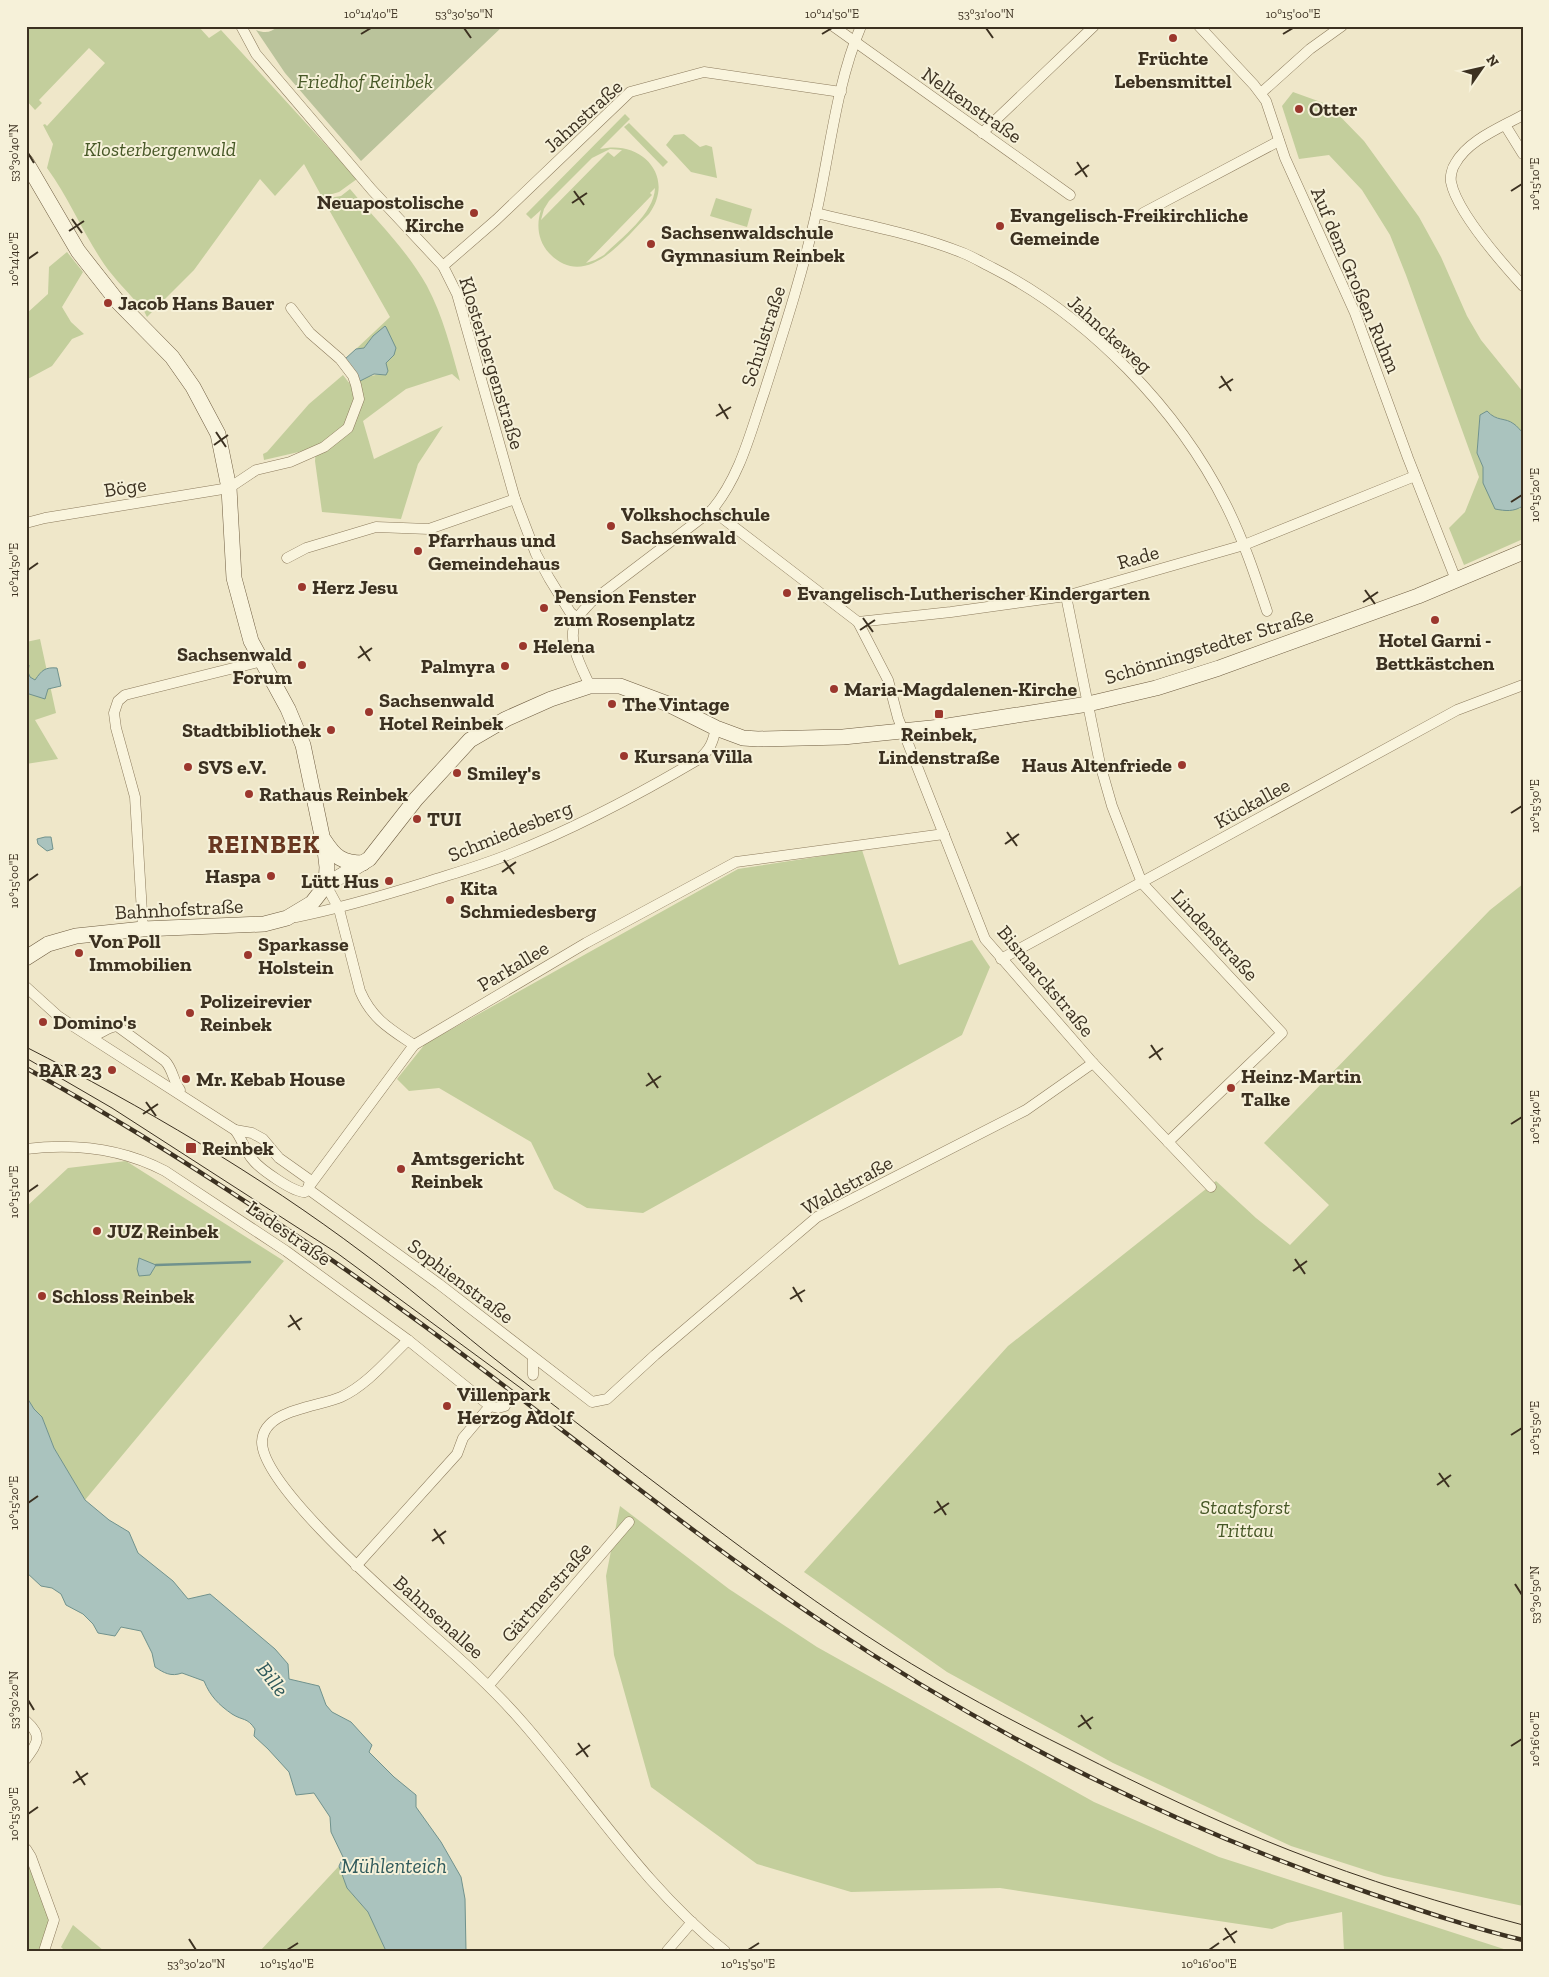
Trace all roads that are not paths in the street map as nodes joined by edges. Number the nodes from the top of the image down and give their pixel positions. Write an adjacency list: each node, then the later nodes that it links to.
1 (241, 26): 19 (street, Klosterbergenstraße)
2 (833, 26): 7 (street, Nelkenstraße)
3 (862, 26): 7 (street, Schulstraße)
4 (1094, 26): 12 (street)
5 (1199, 26): 9 (street, Auf dem Großen Ruhm)
6 (1342, 26): 9 (street)
7 (854, 43): 8 (street, Schulstraße); 12 (street, Nelkenstraße)
8 (841, 92): 17 (street, Schulstraße); 19 (street, Jahnstraße)
9 (1261, 93): 13 (street, Auf dem Großen Ruhm)
10 (1523, 115): 11 (street)
11 (1505, 125): 14 (street); 20 (street)
12 (982, 133): 16 (street, Nelkenstraße)
13 (1279, 141): 18 (street); 22 (street, Auf dem Großen Ruhm)
14 (1523, 154)
15 (26, 162): 23 (main road)
16 (1070, 195)
17 (816, 213): 25 (street, Schulstraße); 27 (street, Jahnckeweg)
18 (1143, 213)
19 (443, 266): 24 (street, Klosterbergenstraße)
20 (1523, 286)
21 (291, 308): 23 (street)
22 (1415, 476): 27 (street, Rade); 30 (street, Auf dem Großen Ruhm)
23 (229, 488): 26 (street, Böge); 35 (main road)
24 (515, 499): 29 (street); 33 (street, Klosterbergenstraße)
25 (712, 510): 33 (street, Schulstraße); 34 (street)
26 (26, 523)
27 (1244, 544): 31 (street, Rade); 32 (street, Jahnckeweg)
28 (1523, 552): 30 (main road, Schönningstedter Straße)
29 (286, 558)
30 (1456, 580): 38 (main road, Schönningstedter Straße)
31 (1066, 596): 34 (street, Rade); 38 (street, Lindenstraße)
32 (1267, 611)
33 (577, 618): 37 (street)
34 (858, 622): 40 (street, Bismarckstraße)
35 (262, 661): 43 (main road); 50 (street)
36 (1523, 684): 46 (street, Kückallee)
37 (590, 686): 39 (main road, Schönningstedter Straße); 41 (main road, Schönningstedter Straße)
38 (1088, 704): 40 (main road, Schönningstedter Straße); 46 (street, Lindenstraße)
39 (716, 728): 40 (main road, Schönningstedter Straße); 48 (street, Schmiedesberg)
40 (904, 731): 42 (street, Bismarckstraße)
41 (480, 733): 44 (main road, Bahnhofstraße)
42 (944, 834): 52 (street, Bismarckstraße); 55 (street, Parkallee)
43 (324, 843): 44 (main road); 45 (main road); 47 (main road)
44 (362, 863): 45 (main road, Bahnhofstraße)
45 (343, 874): 47 (main road, Bahnhofstraße)
46 (1142, 883): 52 (street, Kückallee); 59 (street, Lindenstraße)
47 (326, 885): 48 (street); 49 (main road, Bahnhofstraße)
48 (339, 909): 49 (street, Schmiedesberg); 55 (street)
49 (287, 918): 50 (main road, Bahnhofstraße)
50 (143, 929): 51 (main road, Bahnhofstraße)
51 (26, 958)
52 (1001, 959): 56 (street, Bismarckstraße)
53 (26, 987): 54 (street, Sophienstraße)
54 (87, 1035): 57 (street, Sophienstraße); 57 (street, Sophienstraße)
55 (414, 1045): 62 (street, Parkallee)
56 (1093, 1063): 59 (street, Bismarckstraße); 66 (street, Waldstraße)
57 (184, 1096): 58 (street, Sophienstraße)
58 (236, 1130): 62 (street, Sophienstraße); 62 (street, Sophienstraße)
59 (1168, 1142): 61 (street, Bismarckstraße)
60 (26, 1150): 63 (street, Ladestraße)
61 (1211, 1187)
62 (308, 1189): 64 (street, Sophienstraße)
63 (408, 1340): 67 (street, Ladestraße); 70 (street, Bahnsenallee)
64 (533, 1358): 65 (street); 66 (street, Sophienstraße)
65 (533, 1375)
66 (592, 1402)
67 (490, 1406): 68 (street); 70 (street)
68 (505, 1406)
69 (629, 1522): 71 (street, Gärtnerstraße)
70 (356, 1566): 71 (street, Bahnsenallee)
71 (489, 1685): 75 (street, Bahnsenallee)
72 (26, 1721): 73 (street)
73 (26, 1759)
74 (26, 1849): 76 (street)
75 (692, 1922): 77 (street); 78 (street, Bahnsenallee)
76 (44, 1951)
77 (667, 1951)
78 (726, 1951)

